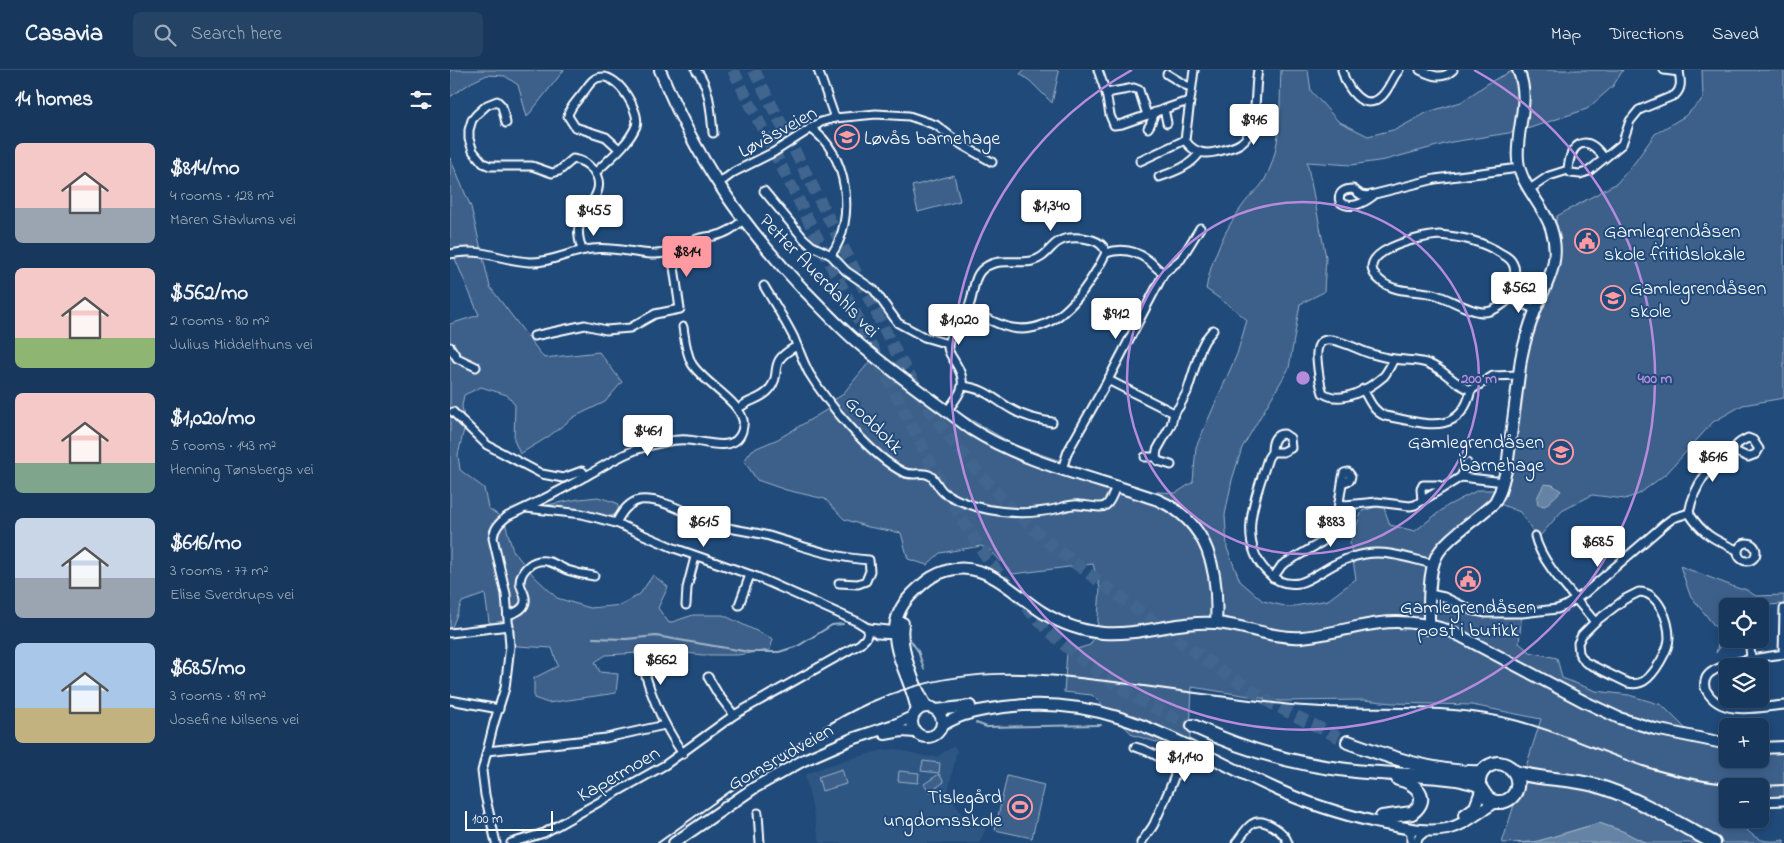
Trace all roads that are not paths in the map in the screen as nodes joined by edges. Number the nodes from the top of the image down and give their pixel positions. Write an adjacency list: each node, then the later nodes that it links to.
1 (660, 70): 37 (street, Petter Auerdahls vei)
2 (696, 70): 26 (street)
3 (818, 70): 21 (street)
4 (1098, 70): 16 (street)
5 (1194, 70): 15 (street)
6 (1258, 70): 29 (street)
7 (1342, 70): 8 (street)
8 (1399, 70)
9 (1420, 70): 10 (street)
10 (1453, 70)
11 (1518, 70): 33 (street)
12 (1664, 70): 13 (street)
13 (1679, 71): 30 (street)
14 (1167, 74): 15 (street)
15 (1191, 86): 17 (street)
16 (1106, 93): 20 (street); 20 (street)
17 (1189, 102): 18 (street); 27 (street)
18 (1164, 109): 19 (street); 23 (street)
19 (1156, 112): 20 (street); 25 (street)
20 (1147, 115)
21 (835, 118): 24 (street, Løvåsveien); 32 (street, Løvåsveien)
22 (506, 122): 35 (street)
23 (1167, 123)
24 (810, 128): 37 (street, Løvåsveien); 47 (street)
25 (1148, 128)
26 (714, 133)
27 (1185, 140): 29 (street); 31 (street)
28 (619, 149): 28 (street); 35 (street)
29 (1200, 152): 36 (street)
30 (1604, 158): 34 (street); 34 (street)
31 (1140, 161)
32 (992, 162)
33 (1519, 168): 38 (street); 40 (street)
34 (1568, 170): 38 (street)
35 (595, 173): 43 (street)
36 (1159, 177)
37 (718, 184): 41 (street, Petter Auerdahls vei)
38 (1530, 189): 51 (street)
39 (764, 190): 47 (street)
40 (1372, 196)
41 (744, 220): 44 (street); 67 (street, Petter Auerdahls vei)
42 (1200, 228): 48 (street)
43 (582, 250): 44 (street); 46 (street)
44 (670, 252): 55 (street)
45 (1106, 253): 48 (street); 52 (street); 52 (street)
46 (450, 254)
47 (831, 255): 56 (street)
48 (1164, 273): 62 (street)
49 (764, 286): 57 (street, Goddokk)
50 (1511, 298): 50 (street); 51 (street)
51 (1536, 310): 61 (street)
52 (965, 314): 56 (street)
53 (683, 327): 78 (street)
54 (1213, 330): 69 (street)
55 (534, 336)
56 (948, 344): 63 (street)
57 (797, 346): 66 (street); 82 (street, Goddokk)
58 (450, 347): 60 (street)
59 (1394, 359): 64 (street); 64 (street); 65 (street)
60 (476, 367)
61 (1519, 375): 65 (street); 80 (street)
62 (1108, 380): 69 (street); 77 (street)
63 (963, 386): 67 (street); 70 (street)
64 (1363, 389): 65 (street)
65 (1471, 390)
66 (742, 406)
67 (947, 411): 77 (street, Petter Auerdahls vei)
68 (453, 412): 78 (street)
69 (1174, 413): 73 (street)
70 (1052, 422)
71 (1734, 451): 87 (street)
72 (1272, 452): 95 (street)
73 (1156, 456): 74 (street); 76 (street)
74 (1145, 457)
75 (1467, 463): 79 (street)
76 (1171, 466)
77 (1062, 469): 82 (street, Petter Auerdahls vei)
78 (586, 476): 86 (street)
79 (1461, 477): 80 (street); 83 (street)
80 (1504, 482): 92 (street)
81 (1342, 483): 85 (street)
82 (1116, 486): 104 (street, Petter Auerdahls vei)
83 (1443, 487): 84 (street); 84 (street)
84 (1422, 501): 85 (street)
85 (1339, 503): 95 (street)
86 (526, 508): 88 (street); 102 (street)
87 (1689, 513): 90 (street); 98 (street)
88 (616, 523): 91 (street); 96 (street)
89 (1535, 536): 98 (street)
90 (1737, 550)
91 (695, 556): 93 (street); 100 (street)
92 (1433, 564): 95 (street); 97 (street)
93 (750, 575): 99 (street); 107 (street)
94 (594, 576): 102 (street)
95 (1273, 578)
96 (839, 583)
97 (1430, 594): 98 (street); 106 (street)
98 (1576, 600): 103 (street)
99 (739, 605)
100 (686, 606)
101 (1784, 609): 108 (street)
102 (508, 615): 105 (street)
103 (1595, 622): 103 (street)
104 (1216, 623): 106 (street); 110 (street)
105 (509, 626): 109 (street); 123 (street)
106 (1426, 627): 131 (street)
107 (869, 628): 110 (street); 125 (street, Kapermoen)
108 (1784, 632): 112 (street)
109 (450, 633)
110 (897, 633): 120 (street); 124 (street)
111 (640, 652): 126 (street)
112 (1783, 654): 113 (street)
113 (1757, 658)
114 (1719, 669): 117 (street)
115 (708, 677): 125 (street)
116 (450, 700): 123 (street)
117 (1719, 704)
118 (1784, 705): 119 (street)
119 (1769, 706)
120 (932, 708): 124 (street); 127 (street); 146 (street)
121 (1731, 708): 122 (street)
122 (1751, 708)
123 (499, 709): 135 (street)
124 (915, 714): 129 (street); 151 (street, Gomsrudveien)
125 (734, 715): 136 (street, Kapermoen)
126 (665, 725): 135 (street); 136 (street)
127 (943, 725): 129 (street); 147 (street)
128 (1193, 726): 139 (highway)
129 (915, 732): 152 (street, Gomsrudveien)
130 (1348, 742): 137 (highway)
131 (1719, 742)
132 (1135, 747): 154 (street)
133 (1784, 747): 134 (street)
134 (1769, 748)
135 (487, 751): 149 (street)
136 (683, 754): 150 (street, Kapermoen)
137 (1482, 772): 138 (highway); 140 (highway)
138 (1515, 772): 141 (highway); 160 (highway)
139 (1374, 773): 140 (highway); 146 (highway)
140 (1480, 788): 143 (highway); 146 (street)
141 (1516, 791): 143 (highway); 159 (highway)
142 (1784, 801): 144 (street)
143 (1496, 802): 148 (street)
144 (1769, 802)
145 (758, 813): 153 (street)
146 (1382, 817)
147 (1407, 827): 148 (street); 157 (street)
148 (1426, 830): 158 (street)
149 (496, 843)
150 (510, 843)
151 (674, 843)
152 (685, 843)
153 (760, 843)
154 (1141, 843)
155 (1236, 843): 156 (street)
156 (1288, 843)
157 (1411, 843)
158 (1416, 843)
159 (1699, 843)
160 (1714, 843)

